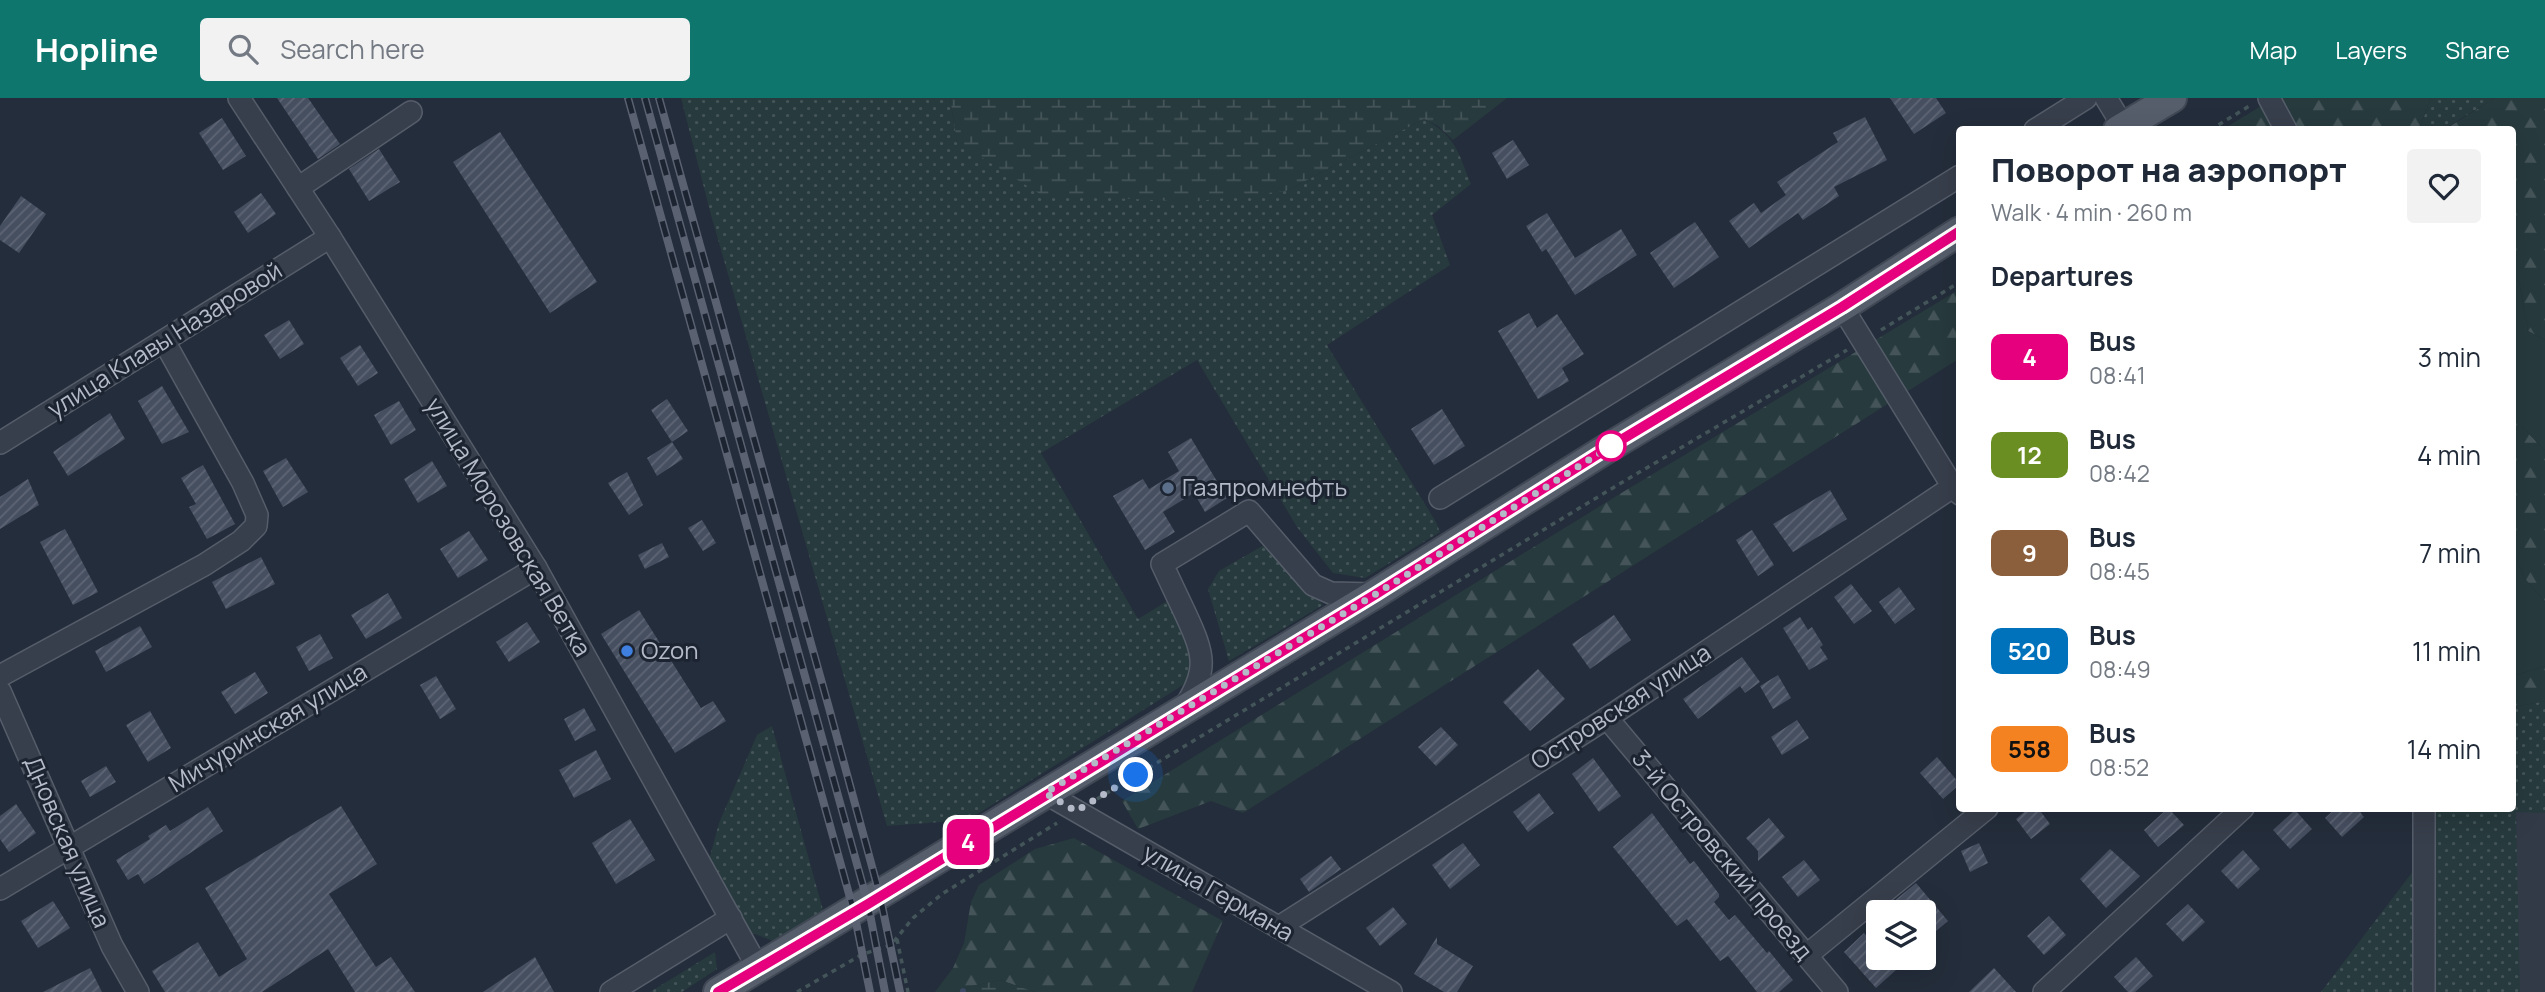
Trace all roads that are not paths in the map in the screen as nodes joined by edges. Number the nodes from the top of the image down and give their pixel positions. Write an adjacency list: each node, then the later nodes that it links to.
1 (239, 98): 12 (street, улица Морозовская Ветка)
2 (2086, 98): 7 (street)
3 (2106, 98): 8 (street)
4 (2172, 98): 9 (main road)
5 (2260, 101): 10 (street)
6 (411, 112): 12 (street)
7 (2041, 126)
8 (2120, 126)
9 (2124, 126)
10 (2282, 126)
11 (1956, 178): 20 (street)
12 (298, 188): 14 (street, улица Морозовская Ветка)
13 (1956, 233): 15 (main road)
14 (330, 237): 16 (street, улица Клавы Назаровой); 21 (street, улица Морозовская Ветка)
15 (1842, 307): 18 (street); 22 (main road)
16 (164, 341): 17 (street, улица Клавы Назаровой); 23 (street)
17 (0, 443)
18 (1956, 485)
19 (1956, 489): 26 (street, Островская улица)
20 (1440, 498)
21 (537, 568): 31 (street, Мичуринская улица); 33 (street, улица Морозовская Ветка)
22 (1376, 594): 25 (main road); 25 (street)
23 (0, 676)
24 (0, 691): 31 (street, Дновская улица)
25 (1182, 713): 27 (main road)
26 (1607, 718): 34 (street, Островская улица); 35 (street, 3-й Островский проезд)
27 (1045, 793): 34 (street, улица Германа); 36 (main road)
28 (1982, 812): 35 (street)
29 (2239, 812): 42 (street)
30 (2424, 812): 43 (street)
31 (69, 846): 32 (street, Мичуринская улица); 37 (street, Дновская улица)
32 (0, 889)
33 (731, 918): 36 (street, улица Морозовская Ветка); 38 (street)
34 (1279, 928): 40 (street, улица Германа)
35 (1807, 955): 41 (street, 3-й Островский проезд)
36 (758, 968): 39 (main road)
37 (138, 992)
38 (611, 992)
39 (718, 992)
40 (1391, 992)
41 (1837, 992)
42 (2044, 992)
43 (2424, 992)

